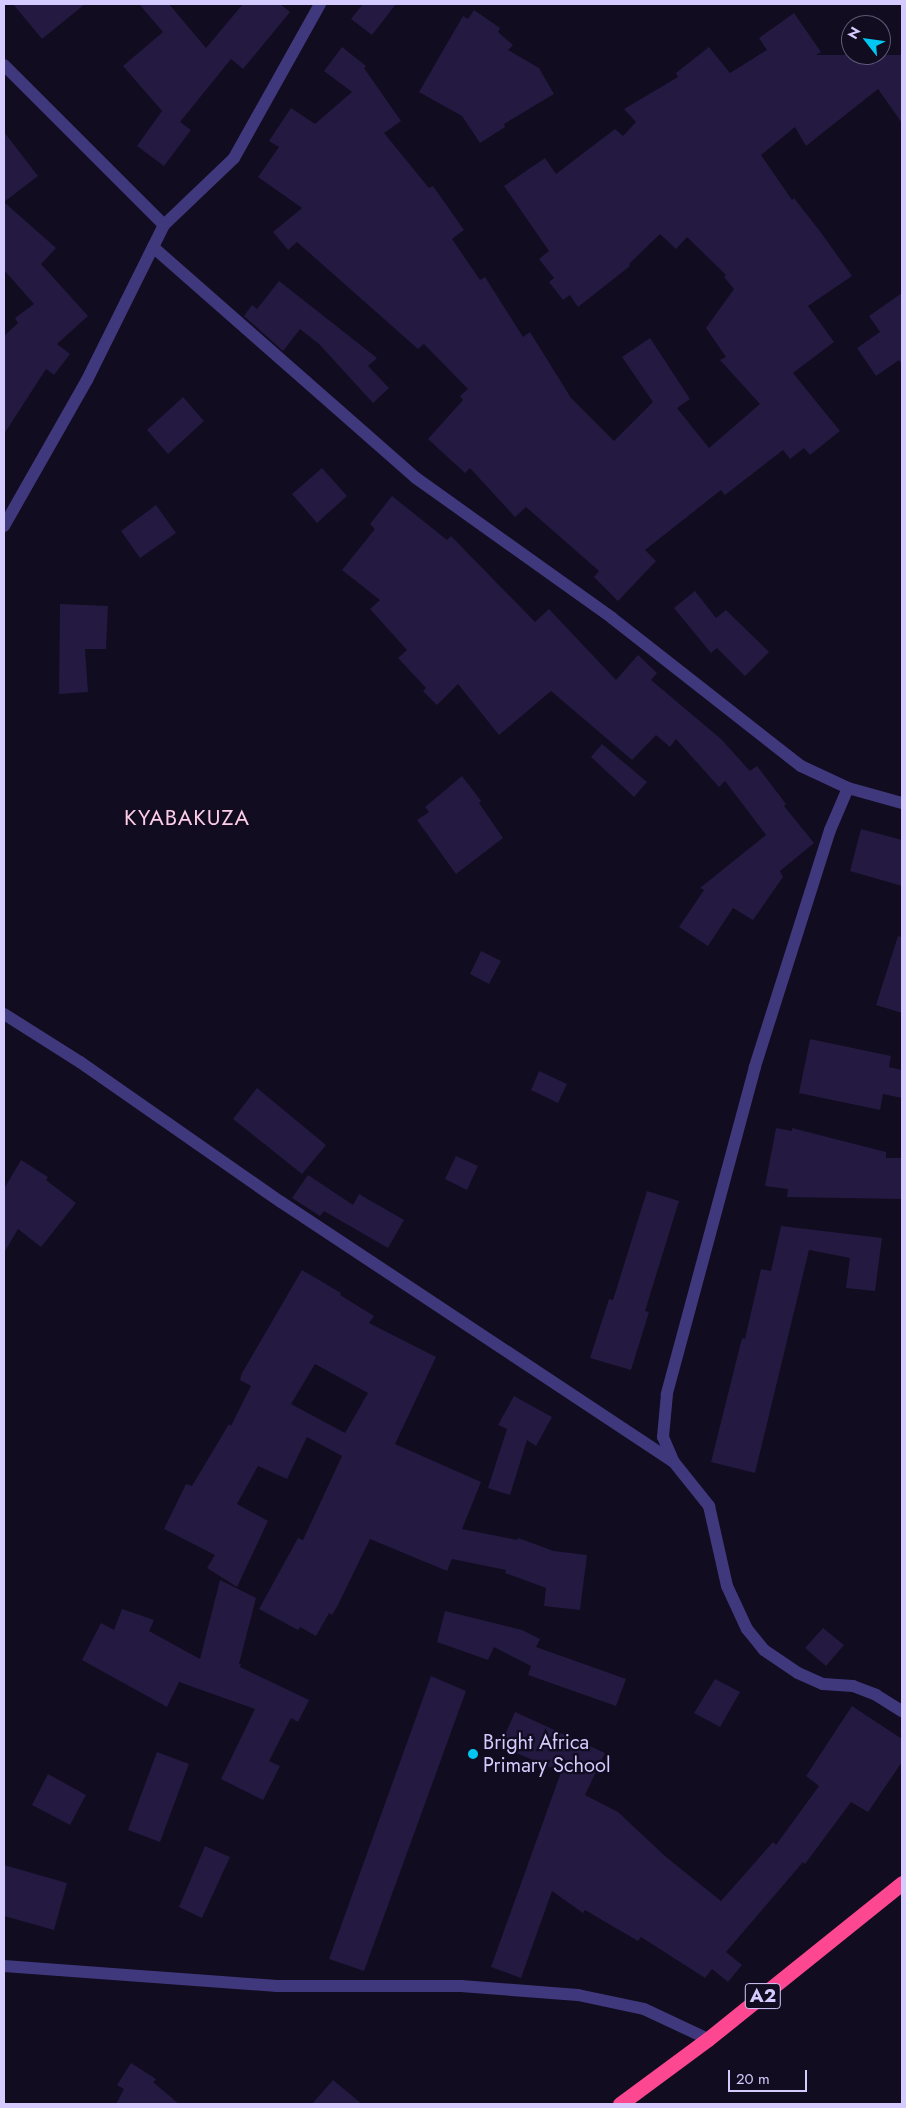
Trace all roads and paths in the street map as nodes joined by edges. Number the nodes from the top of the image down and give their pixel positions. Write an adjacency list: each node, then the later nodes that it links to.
1 (320, 4): 3 (street)
2 (4, 65): 3 (street)
3 (164, 225): 4 (street)
4 (153, 247): 5 (street); 6 (street)
5 (4, 526)
6 (848, 788): 7 (street); 9 (street)
7 (902, 803)
8 (4, 1014): 9 (street)
9 (673, 1461): 10 (street)
10 (902, 1711)
11 (902, 1883): 13 (highway, A2)
12 (4, 1966): 13 (street)
13 (708, 2039): 14 (highway, A2)
14 (620, 2104)

